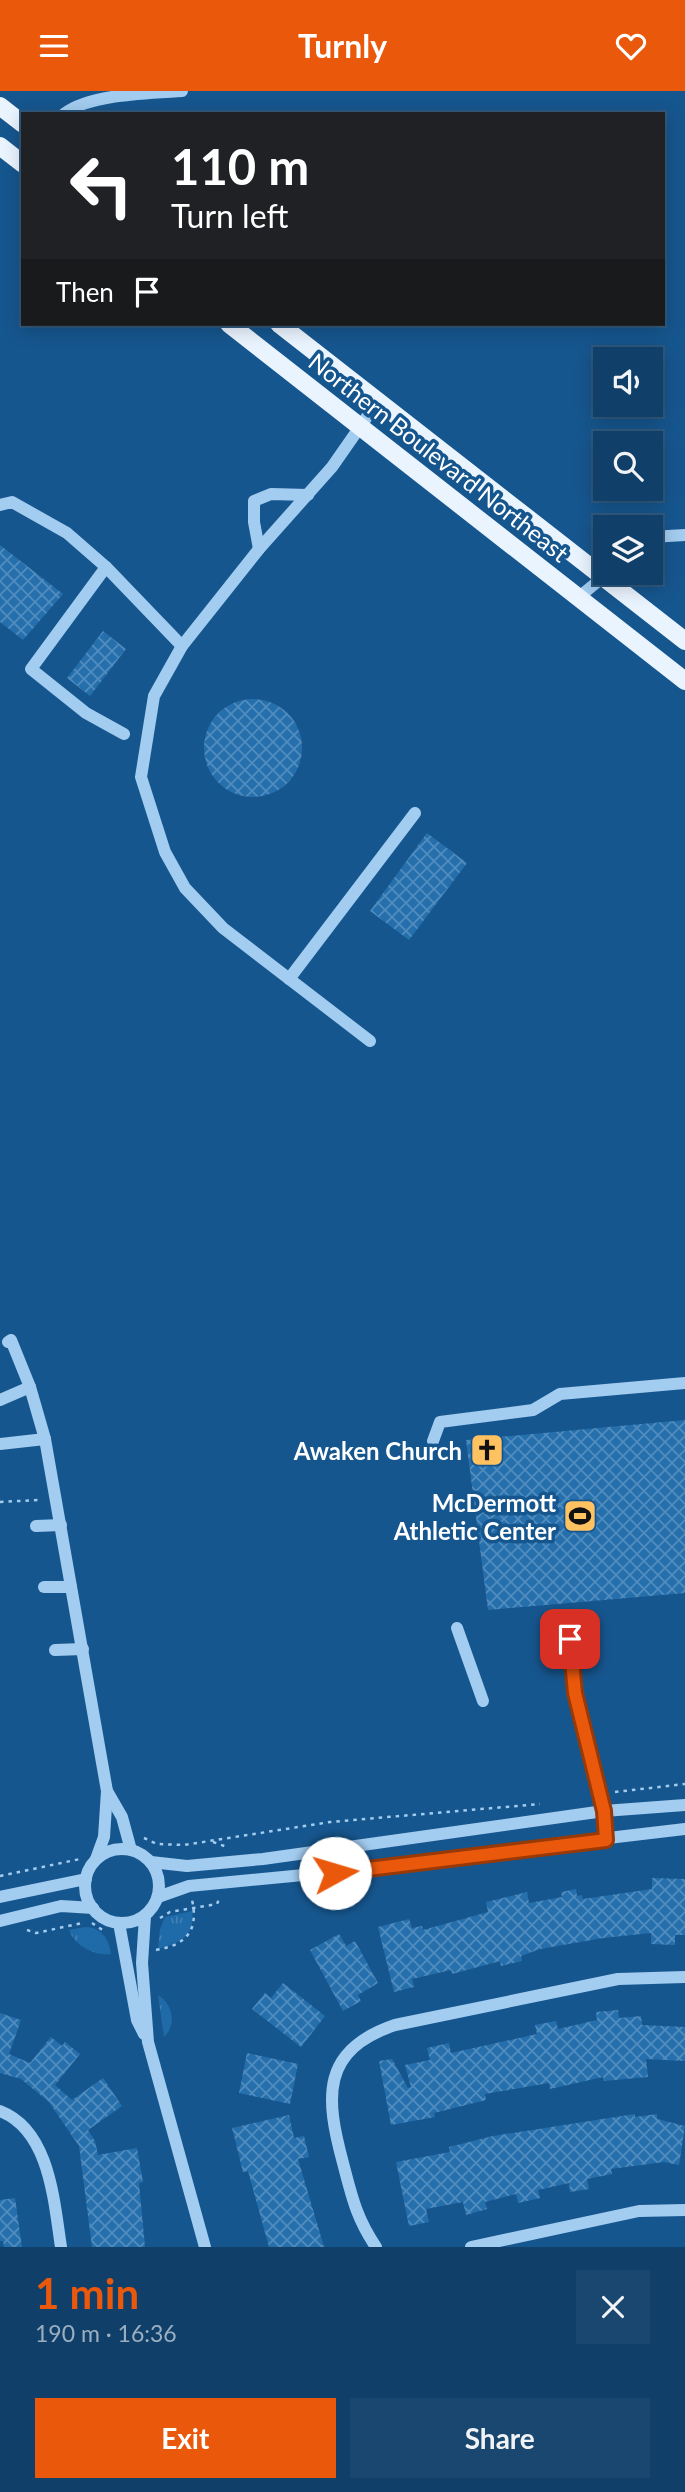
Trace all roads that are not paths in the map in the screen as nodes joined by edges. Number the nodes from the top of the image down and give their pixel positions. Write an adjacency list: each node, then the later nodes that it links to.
1 (182, 91): 3 (street)
2 (0, 106): 4 (main road)
3 (66, 112)
4 (21, 122)
5 (0, 146): 6 (main road)
6 (21, 162)
7 (232, 326): 10 (main road, Northern Boulevard Northeast)
8 (282, 326): 9 (main road, Northern Boulevard Northeast)
9 (378, 401): 10 (street); 16 (main road, Northern Boulevard Northeast)
10 (362, 427): 11 (street); 20 (main road, Northern Boulevard Northeast)
11 (308, 495): 15 (street); 15 (street)
12 (0, 505): 17 (street)
13 (685, 535): 14 (street)
14 (663, 536)
15 (259, 549): 22 (street)
16 (593, 564)
17 (106, 566): 22 (street); 24 (street)
18 (593, 585): 20 (street)
19 (619, 585): 21 (main road, Northern Boulevard Northeast)
20 (579, 597): 23 (main road, Northern Boulevard Northeast)
21 (685, 641)
22 (183, 646): 26 (street)
23 (685, 681)
24 (124, 734)
25 (415, 813): 26 (street)
26 (289, 979): 27 (street)
27 (370, 1041)
28 (8, 1342): 30 (street)
29 (685, 1383): 33 (street)
30 (30, 1387): 31 (street); 32 (street)
31 (0, 1400)
32 (45, 1439): 34 (street); 35 (street)
33 (433, 1441)
34 (0, 1444)
35 (61, 1525): 36 (street); 38 (street)
36 (36, 1526)
37 (44, 1587): 38 (street)
38 (71, 1587): 41 (street)
39 (457, 1628): 43 (street)
40 (570, 1639): 46 (street)
41 (83, 1649): 42 (street); 44 (street)
42 (55, 1650)
43 (483, 1701)
44 (107, 1791): 49 (street); 50 (street)
45 (685, 1805): 46 (street)
46 (604, 1811): 48 (street); 51 (street)
47 (685, 1829): 48 (street)
48 (606, 1840): 54 (street)
49 (131, 1850): 50 (street); 51 (street)
50 (91, 1857): 52 (street)
51 (151, 1862): 54 (street)
52 (86, 1879): 53 (street); 55 (street)
53 (0, 1897)
54 (158, 1897): 56 (street)
55 (93, 1908): 57 (street); 58 (street)
56 (145, 1916): 58 (street); 60 (street)
57 (0, 1921)
58 (118, 1923): 60 (street)
59 (685, 1977): 65 (street)
60 (148, 2042): 64 (street)
61 (0, 2111): 63 (street)
62 (685, 2210): 66 (street)
63 (61, 2247)
64 (205, 2247)
65 (376, 2247)
66 (471, 2247)

